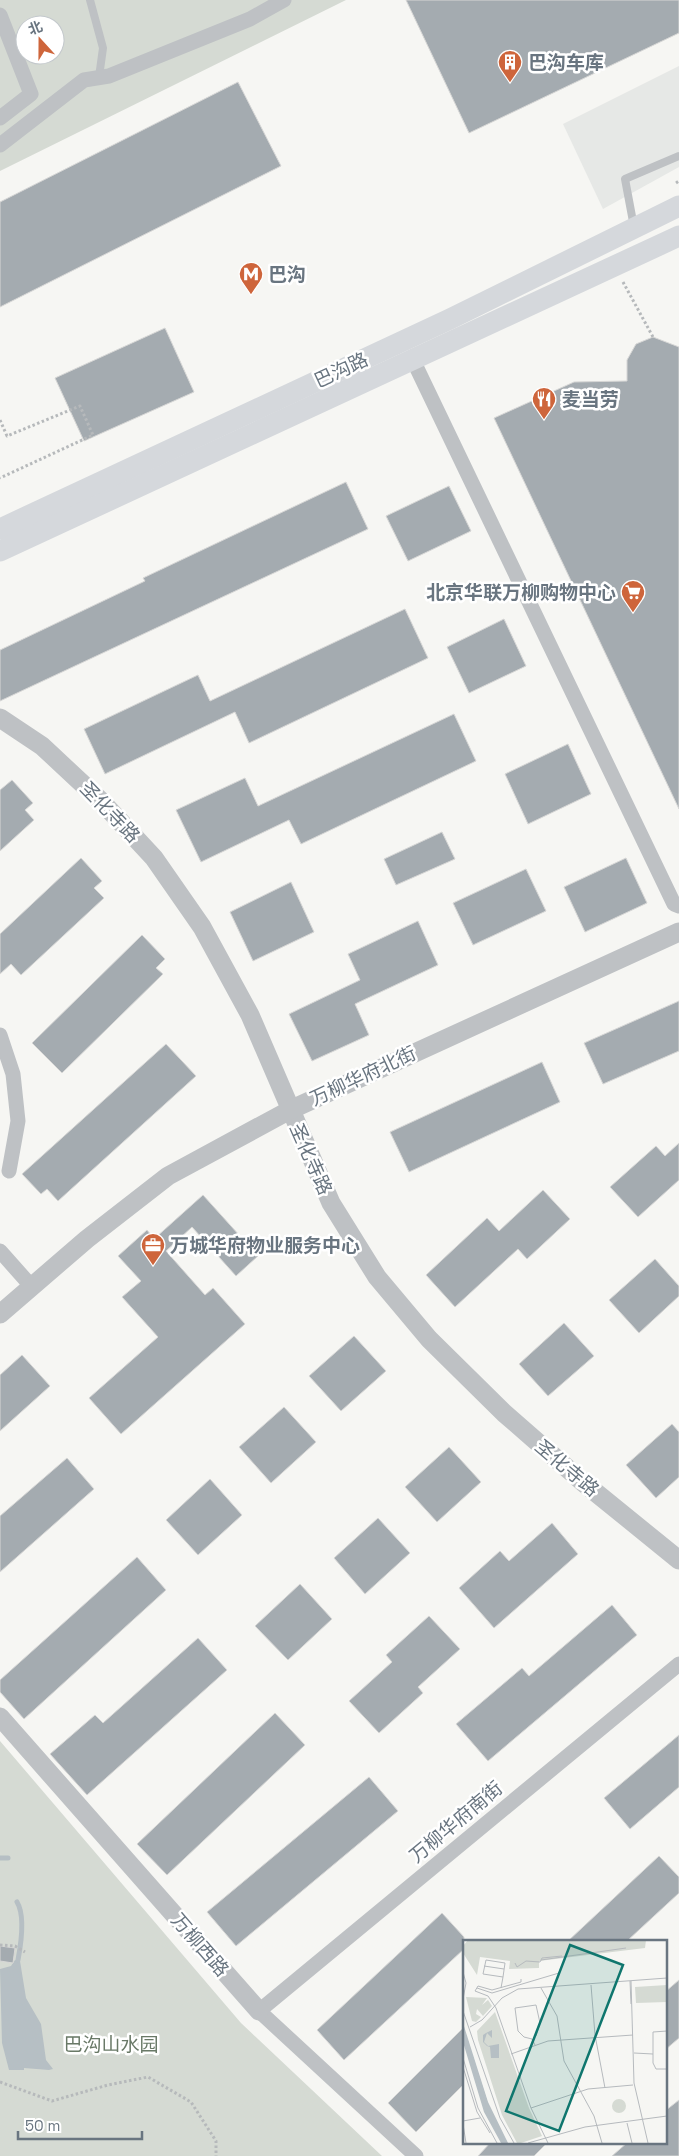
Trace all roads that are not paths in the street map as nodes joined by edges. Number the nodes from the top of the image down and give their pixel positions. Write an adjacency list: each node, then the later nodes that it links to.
1 (90, 0): 4 (lane)
2 (284, 0): 4 (street)
3 (0, 15): 5 (street)
4 (99, 77): 6 (street)
5 (0, 118)
6 (0, 145)
7 (679, 156): 9 (lane)
8 (679, 206): 9 (main road, 巴沟路)
9 (634, 226): 12 (main road, 巴沟路)
10 (679, 236): 11 (main road, 巴沟路)
11 (412, 358): 13 (main road, 巴沟路); 15 (street)
12 (0, 529)
13 (0, 551)
14 (0, 718): 18 (street, 圣化寺路)
15 (679, 906)
16 (679, 932): 18 (street, 万柳华府北街)
17 (0, 1035): 19 (street)
18 (290, 1110): 21 (street, 万柳华府北街); 23 (street, 圣化寺路)
19 (9, 1171)
20 (0, 1250): 21 (street)
21 (32, 1287): 22 (street, 万柳华府北街)
22 (0, 1314)
23 (679, 1560)
24 (679, 1664): 26 (street, 万柳华府南街)
25 (0, 1718): 26 (street, 万柳西路)
26 (258, 2011): 27 (street, 万柳西路)
27 (416, 2156)

